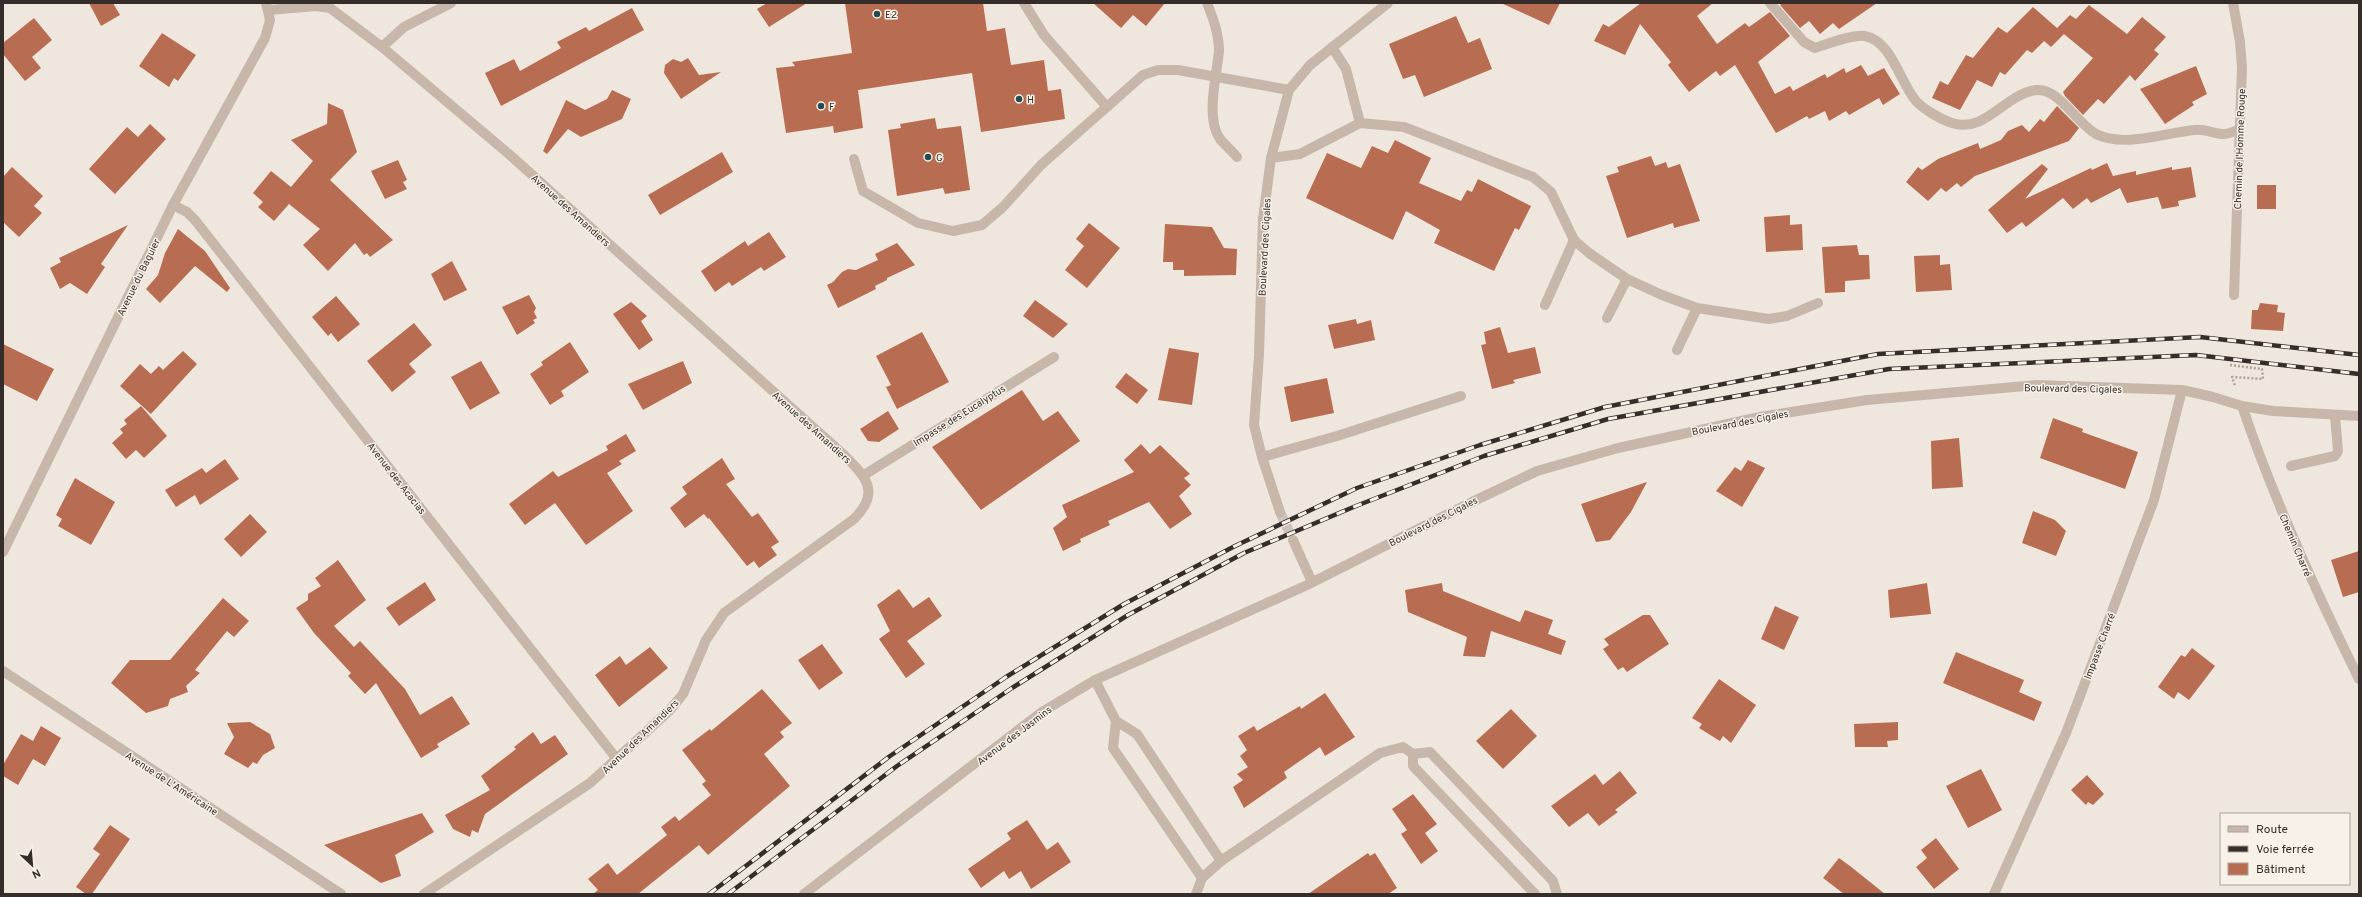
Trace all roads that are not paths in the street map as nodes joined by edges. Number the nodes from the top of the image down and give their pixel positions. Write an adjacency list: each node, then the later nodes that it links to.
1 (451, 3): 8 (street)
2 (1024, 3): 12 (street)
3 (1207, 3): 10 (street)
4 (1388, 3): 9 (street, Boulevard des Cigales)
5 (1770, 3): 14 (street)
6 (2233, 3): 14 (street, Chemin de l'Homme Rouge)
7 (267, 7): 8 (street, Avenue des Amandiers); 18 (street, Avenue du Baguier)
8 (382, 47): 35 (street, Avenue des Amandiers)
9 (1332, 47): 11 (street, Boulevard des Cigales); 13 (street)
10 (1215, 78): 11 (street); 12 (street); 15 (street)
11 (1289, 90): 16 (street, Boulevard des Cigales)
12 (1107, 107): 17 (street)
13 (1360, 123): 16 (street); 19 (street)
14 (2239, 130): 21 (street, Chemin de l'Homme Rouge)
15 (1237, 157)
16 (1271, 158): 33 (street, Boulevard des Cigales)
17 (854, 159)
18 (173, 205): 38 (street, Avenue du Baguier); 45 (street, Avenue des Acacias)
19 (1574, 240): 20 (street); 23 (street)
20 (1627, 280): 24 (street); 25 (street)
21 (2234, 295)
22 (1818, 303): 24 (street)
23 (1545, 305)
24 (1697, 308): 26 (street)
25 (1607, 318)
26 (1677, 350)
27 (1054, 357): 35 (street, Impasse des Eucalyptus)
28 (2182, 390): 30 (street, Boulevard des Cigales); 39 (street, Boulevard des Cigales); 54 (street, Impasse Charré)
29 (1461, 396): 33 (street)
30 (2242, 406): 31 (street, Boulevard des Cigales); 41 (street, Chemin Charré)
31 (2335, 415): 32 (street, Boulevard des Cigales); 34 (street)
32 (2359, 416)
33 (1262, 457): 36 (street, Boulevard des Cigales)
34 (2291, 466)
35 (864, 475): 45 (street, Avenue des Amandiers)
36 (1280, 512)
37 (1293, 540): 39 (street)
38 (3, 552)
39 (1312, 582): 42 (street, Avenue des Jasmins)
40 (3, 671): 48 (street, Avenue de L'Américaine)
41 (2359, 679)
42 (1095, 680): 43 (street); 50 (street, Avenue des Jasmins)
43 (1116, 721): 46 (street); 47 (street)
44 (1413, 754): 46 (street); 52 (street); 53 (street)
45 (616, 758): 49 (street, Avenue des Amandiers)
46 (1221, 861): 47 (street)
47 (1202, 878): 51 (street)
48 (341, 894)
49 (424, 894)
50 (804, 894)
51 (1196, 894)
52 (1535, 894)
53 (1557, 894)
54 (1994, 894)

